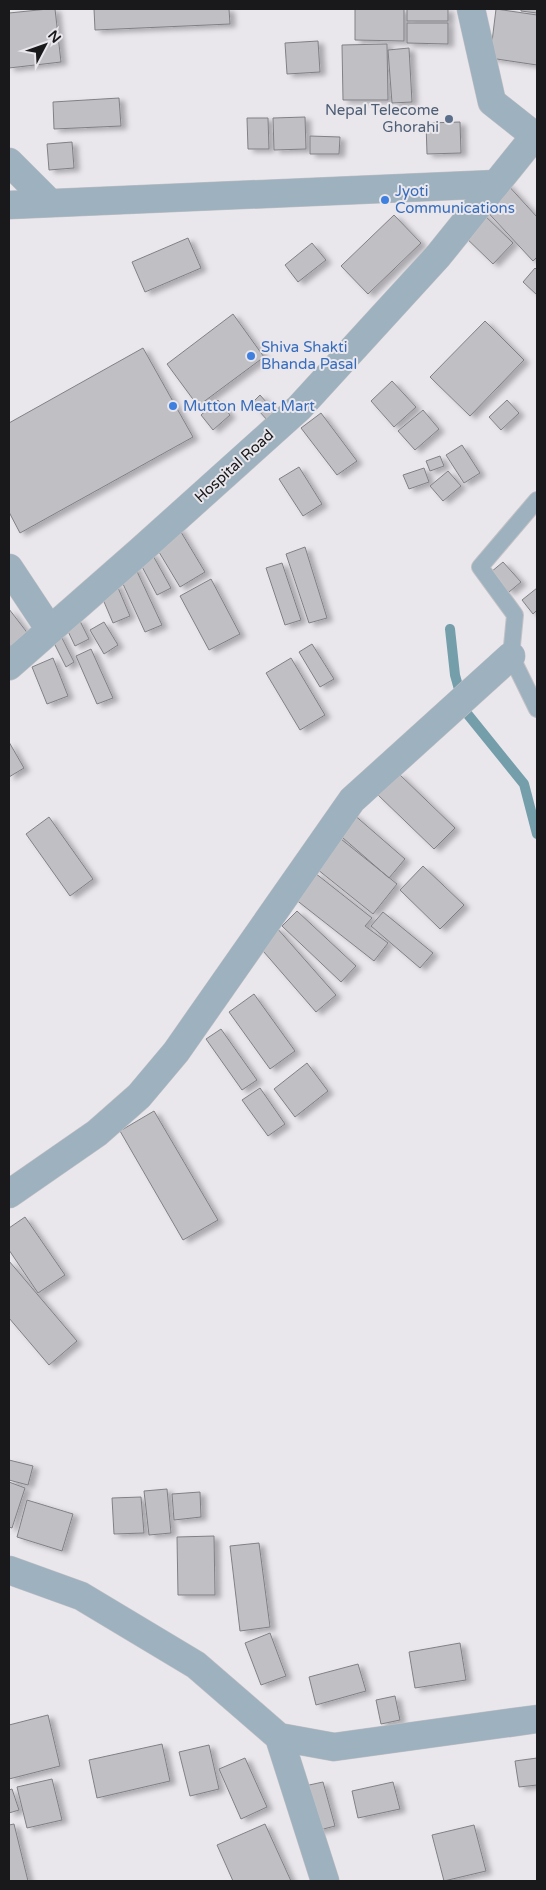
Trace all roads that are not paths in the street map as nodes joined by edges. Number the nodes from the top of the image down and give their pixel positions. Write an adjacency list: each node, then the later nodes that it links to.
1 (471, 9): 2 (street)
2 (536, 134): 4 (street, Hospital Road)
3 (9, 162): 5 (street)
4 (496, 184): 5 (street); 9 (street, Hospital Road)
5 (50, 203): 6 (street)
6 (9, 205)
7 (537, 500): 10 (lane)
8 (9, 568): 9 (street)
9 (50, 630): 11 (street, Hospital Road)
10 (511, 656): 12 (lane); 13 (street)
11 (9, 666)
12 (537, 709)
13 (9, 1194)
14 (9, 1570): 16 (street)
15 (537, 1719): 16 (street)
16 (280, 1737): 17 (street)
17 (325, 1881)

